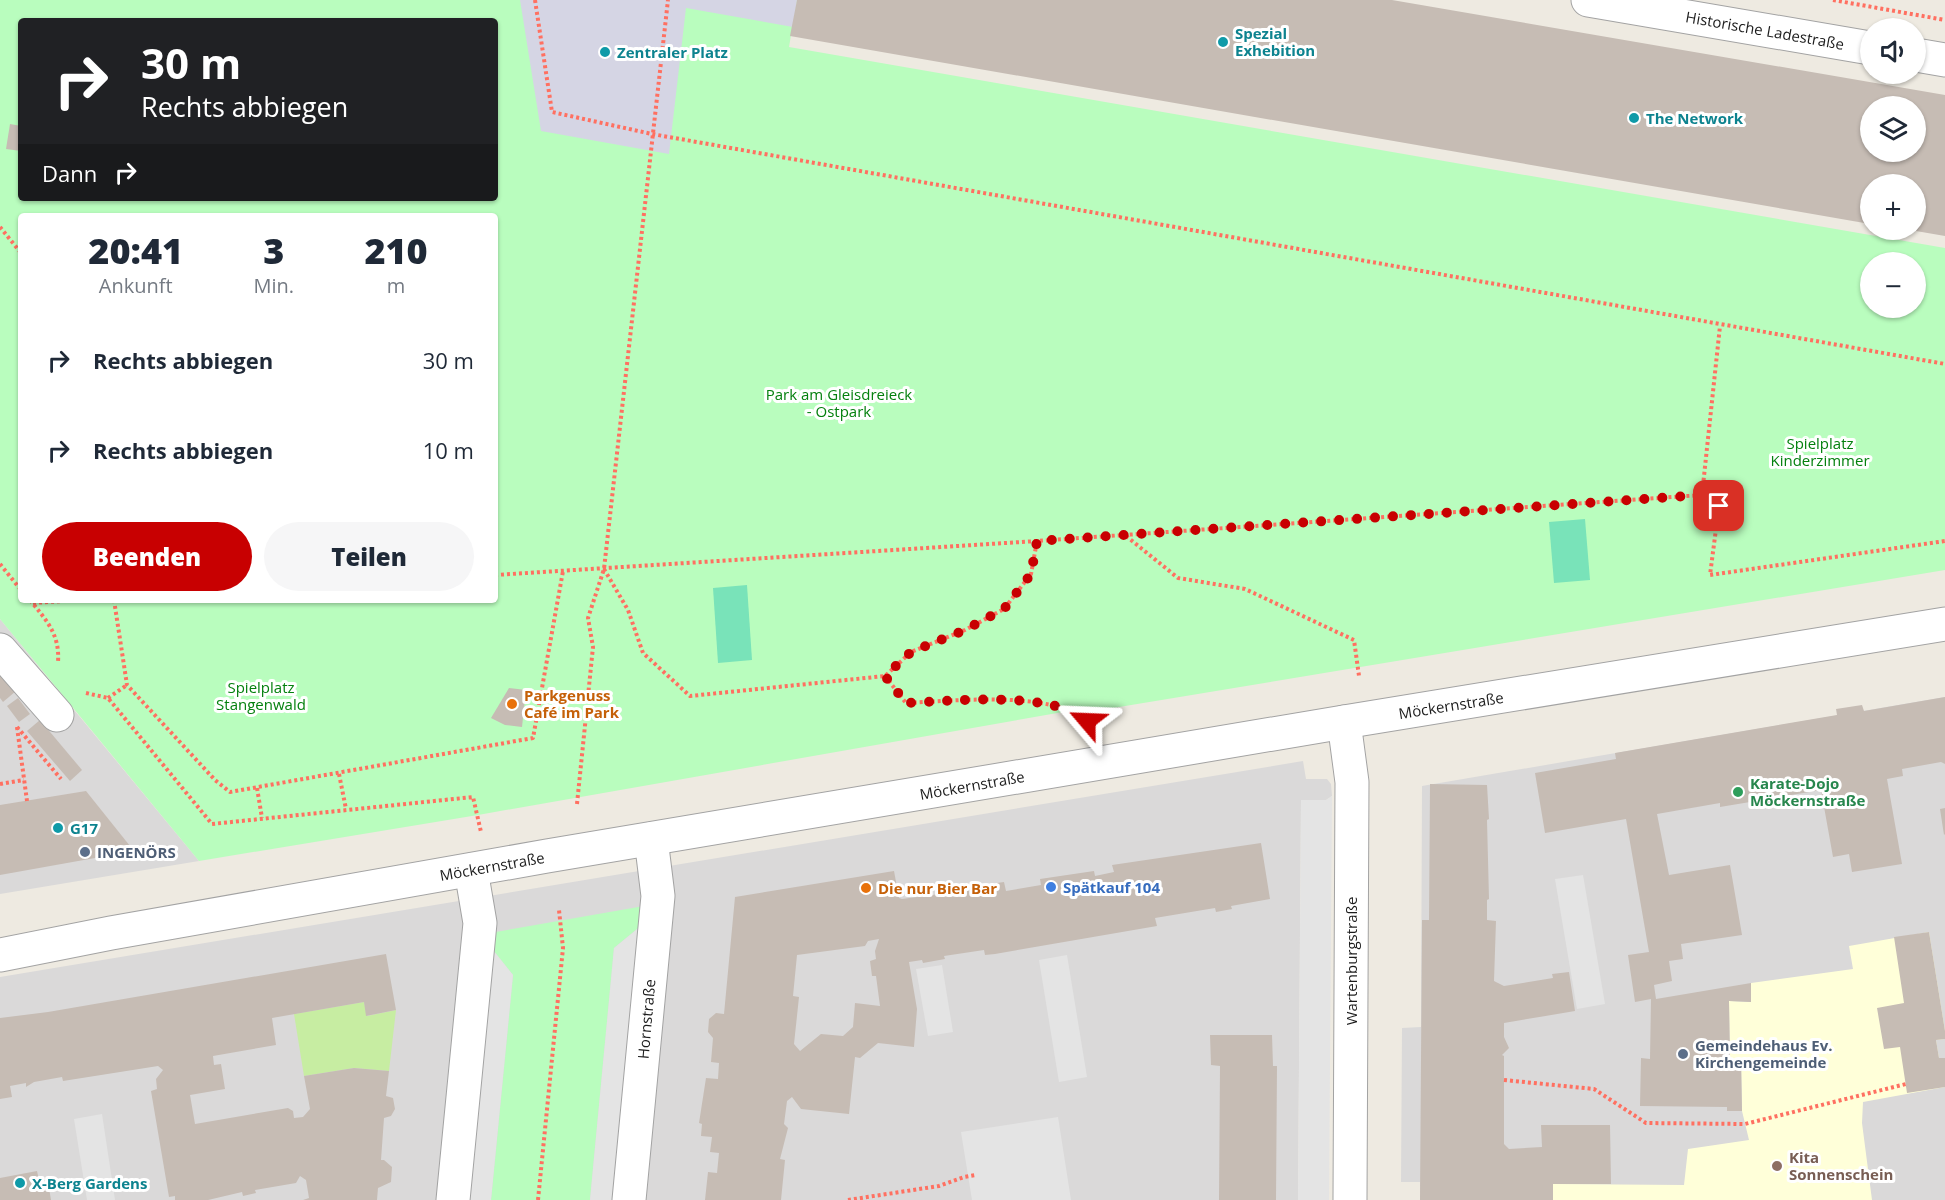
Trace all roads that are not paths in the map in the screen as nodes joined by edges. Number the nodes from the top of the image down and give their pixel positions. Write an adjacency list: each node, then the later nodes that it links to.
1 (1588, 0): 2 (street, Historische Ladestraße)
2 (1860, 46)
3 (1926, 57): 4 (street)
4 (1945, 60)
5 (1945, 624): 8 (street, Möckernstraße)
6 (0, 650): 7 (street)
7 (57, 715)
8 (1344, 722): 9 (street, Möckernstraße); 14 (street, Wartenburgstraße)
9 (651, 839): 10 (street, Möckernstraße); 13 (street, Hornstraße)
10 (471, 870): 11 (street, Möckernstraße); 12 (street)
11 (0, 955)
12 (453, 1200)
13 (629, 1200)
14 (1350, 1200)

